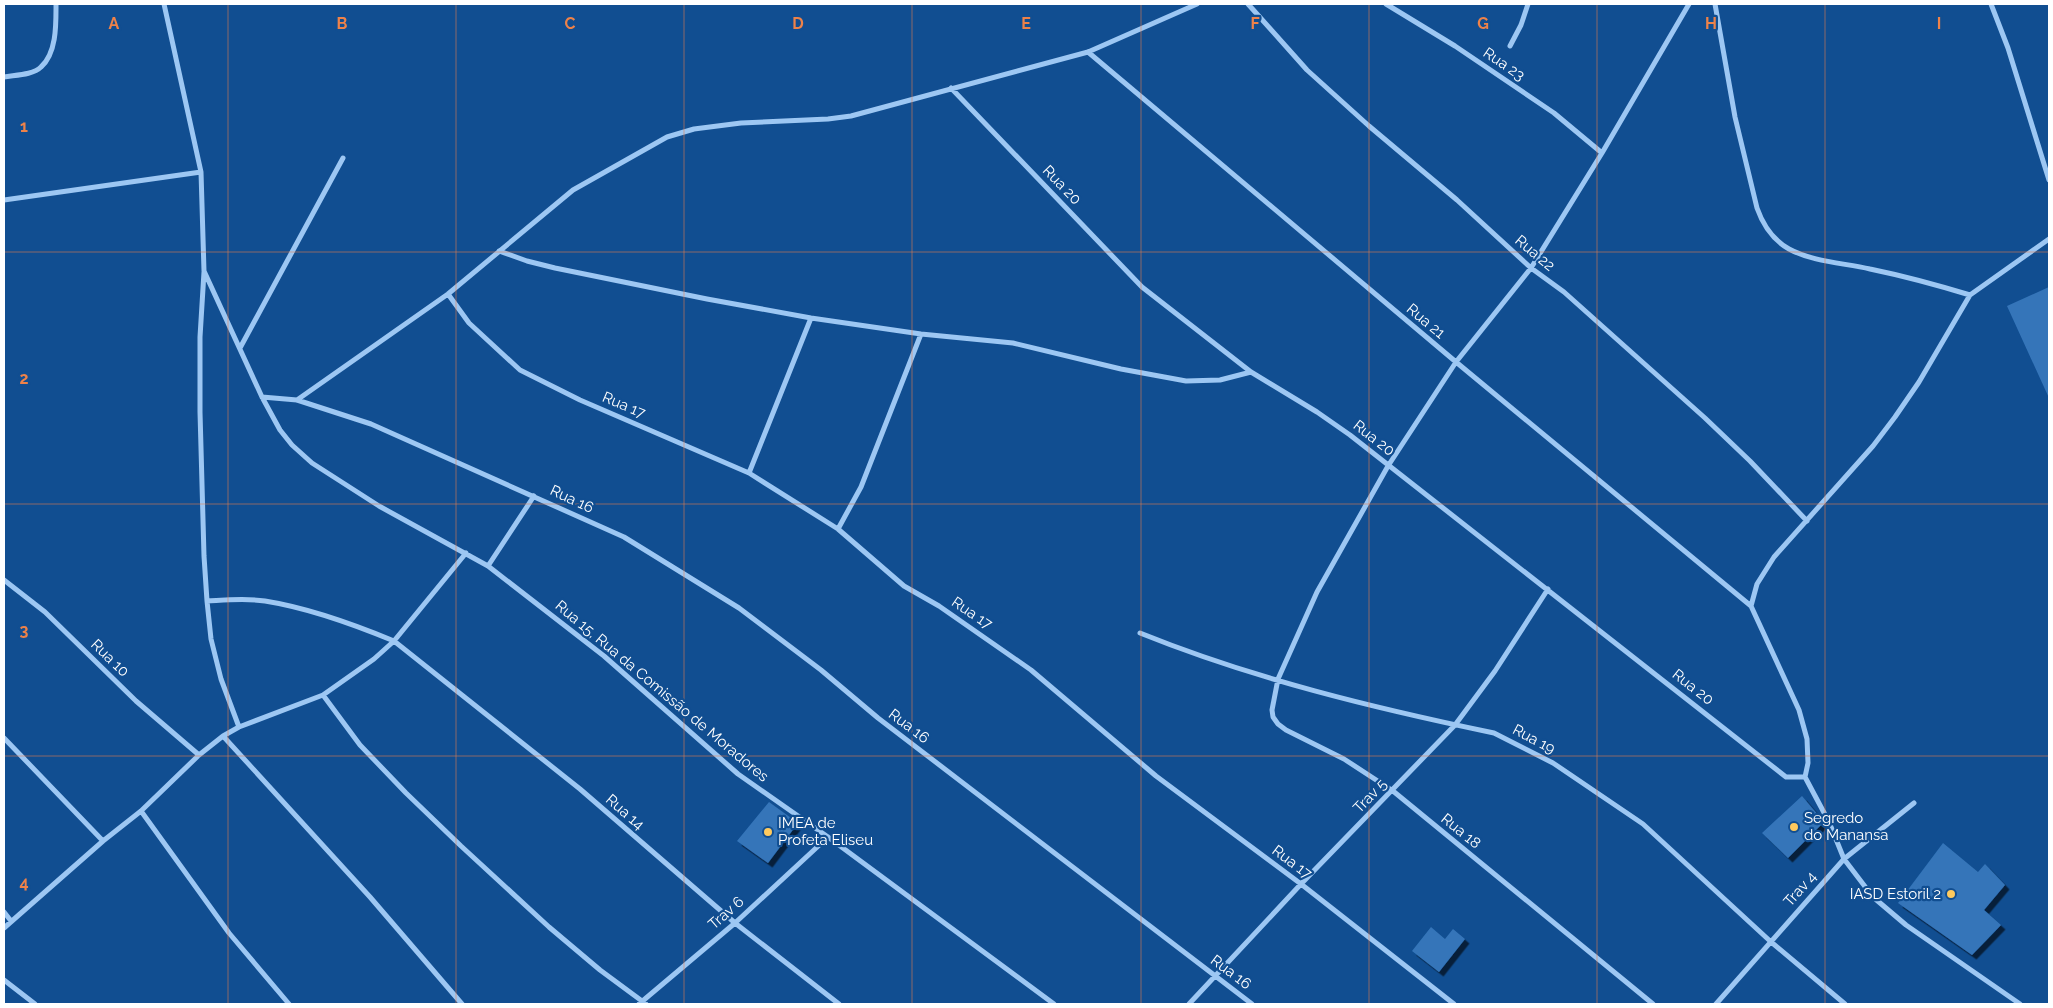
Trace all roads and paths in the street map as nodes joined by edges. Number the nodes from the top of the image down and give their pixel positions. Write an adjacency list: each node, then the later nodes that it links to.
1 (56, 4): 12 (street)
2 (164, 4): 16 (street)
3 (1197, 4): 11 (street)
4 (1248, 4): 21 (street, Rua 22)
5 (1386, 4): 14 (street, Rua 23)
6 (1528, 4): 10 (street)
7 (1689, 4): 14 (street, Rua 18)
8 (1714, 4): 24 (street)
9 (1991, 4): 17 (street)
10 (1510, 46)
11 (1088, 52): 13 (street); 28 (street, Rua 21)
12 (4, 77)
13 (951, 88): 20 (street); 29 (street, Rua 20)
14 (1602, 154): 21 (street, Rua 18)
15 (343, 158): 27 (street)
16 (201, 172): 18 (street); 22 (street)
17 (2049, 180)
18 (4, 200)
19 (2049, 239): 24 (street)
20 (499, 251): 23 (street); 25 (street)
21 (1531, 268): 28 (street, Rua 18); 35 (street, Rua 22)
22 (204, 271): 27 (street, Rua 15, Rua da Comissão de Moradores); 41 (street)
23 (448, 294): 31 (street); 33 (street, Rua 17)
24 (1970, 295): 35 (street)
25 (811, 318): 26 (street); 33 (street)
26 (921, 334): 29 (street); 36 (street)
27 (240, 348): 30 (street, Rua 15, Rua da Comissão de Moradores)
28 (1456, 362): 32 (street, Rua 18); 42 (street, Rua 21)
29 (1251, 372): 32 (street, Rua 20)
30 (262, 397): 31 (street, Rua 16); 37 (street, Rua 15, Rua da Comissão de Moradores)
31 (297, 400): 34 (street, Rua 16)
32 (1388, 466): 40 (street, Rua 20); 45 (street, Rua 18)
33 (749, 473): 36 (street, Rua 17)
34 (534, 496): 38 (street); 65 (street, Rua 16)
35 (1807, 521): 42 (street)
36 (838, 529): 59 (street, Rua 17)
37 (466, 553): 38 (street, Rua 15, Rua da Comissão de Moradores); 44 (street)
38 (488, 566): 56 (street, Rua 15, Rua da Comissão de Moradores)
39 (4, 580): 51 (street, Rua 10)
40 (1548, 589): 47 (street, Trav 5); 52 (street, Rua 20)
41 (208, 600): 44 (street, Rua 14); 48 (street)
42 (1751, 606): 52 (street)
43 (1140, 633): 45 (street, Rua 19)
44 (394, 641): 46 (street); 62 (street, Rua 14)
45 (1278, 679): 47 (street, Rua 19); 53 (street, Rua 18)
46 (323, 695): 48 (street); 67 (street)
47 (1455, 725): 53 (street, Trav 5); 64 (street, Rua 19)
48 (239, 727): 49 (street)
49 (223, 736): 51 (street); 70 (street)
50 (4, 738): 57 (street)
51 (199, 754): 55 (street)
52 (1805, 778): 58 (street)
53 (1393, 791): 59 (street, Trav 5); 76 (street, Rua 18)
54 (1914, 802): 58 (street, Trav 4)
55 (141, 811): 57 (street); 69 (street)
56 (828, 837): 62 (street, Trav 6); 72 (street, Rua 15, Rua da Comissão de Moradores)
57 (103, 841): 61 (street)
58 (1844, 859): 64 (street, Trav 4); 79 (street)
59 (1301, 884): 65 (street, Trav 5); 75 (street, Rua 17)
60 (4, 912): 61 (street)
61 (11, 921): 63 (street)
62 (735, 923): 67 (street, Trav 6); 71 (street, Rua 14)
63 (4, 928)
64 (1770, 941): 77 (street, Trav 4); 78 (street, Rua 19)
65 (1215, 976): 73 (street, Trav 5); 74 (street, Rua 16)
66 (4, 980): 68 (street)
67 (642, 1003)
68 (35, 1004)
69 (290, 1004)
70 (462, 1004)
71 (839, 1004)
72 (1054, 1004)
73 (1189, 1004)
74 (1252, 1004)
75 (1454, 1004)
76 (1653, 1004)
77 (1716, 1004)
78 (1845, 1004)
79 (2020, 1004)

